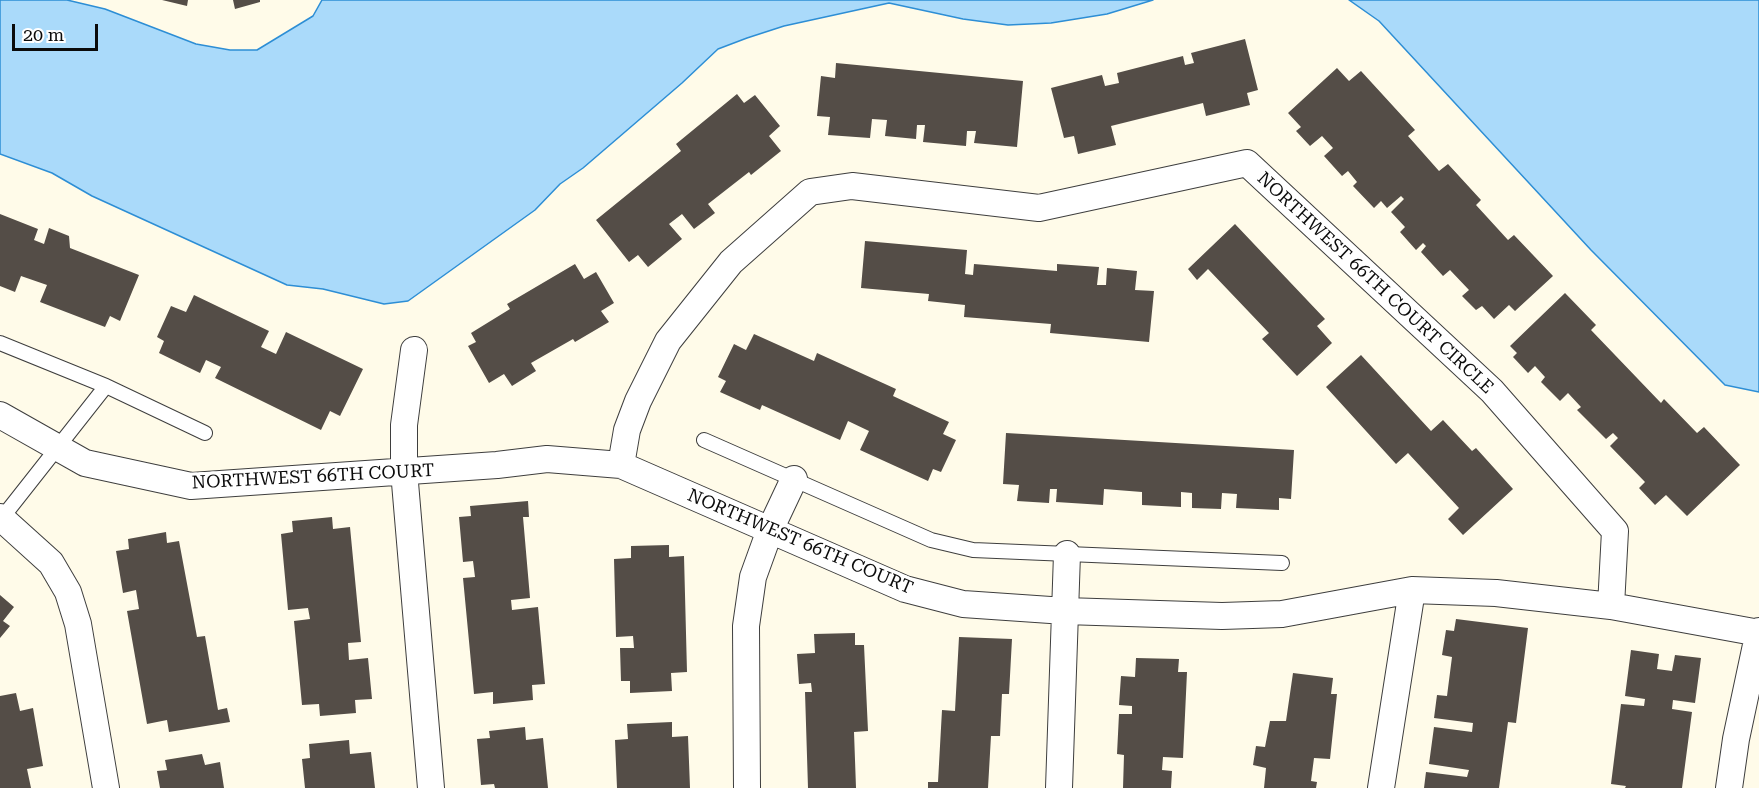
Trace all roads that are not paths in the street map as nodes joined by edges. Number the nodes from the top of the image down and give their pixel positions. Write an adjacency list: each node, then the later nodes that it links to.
1 (0, 343): 3 (lane)
2 (414, 350): 9 (street)
3 (106, 386): 5 (lane); 7 (lane)
4 (0, 415): 7 (street, NORTHWEST 66TH COURT)
5 (205, 433)
6 (704, 440): 10 (lane)
7 (56, 447): 9 (street, NORTHWEST 66TH COURT); 11 (lane)
8 (621, 465): 9 (street, NORTHWEST 66TH COURT); 12 (street, NORTHWEST 66TH COURT); 16 (street, NORTHWEST 66TH COURT CIRCLE)
9 (404, 471): 20 (street)
10 (794, 479): 12 (street); 13 (lane)
11 (1, 517): 19 (street)
12 (770, 530): 17 (street, NORTHWEST 66TH COURT); 21 (street)
13 (1067, 554): 14 (lane); 17 (street)
14 (1282, 562)
15 (1412, 590): 16 (street, NORTHWEST 66TH COURT); 17 (street, NORTHWEST 66TH COURT); 23 (street)
16 (1611, 606): 18 (street, NORTHWEST 66TH COURT)
17 (1065, 611): 22 (street)
18 (1759, 632): 24 (street)
19 (106, 788)
20 (431, 788)
21 (747, 788)
22 (1059, 788)
23 (1381, 788)
24 (1729, 788)

